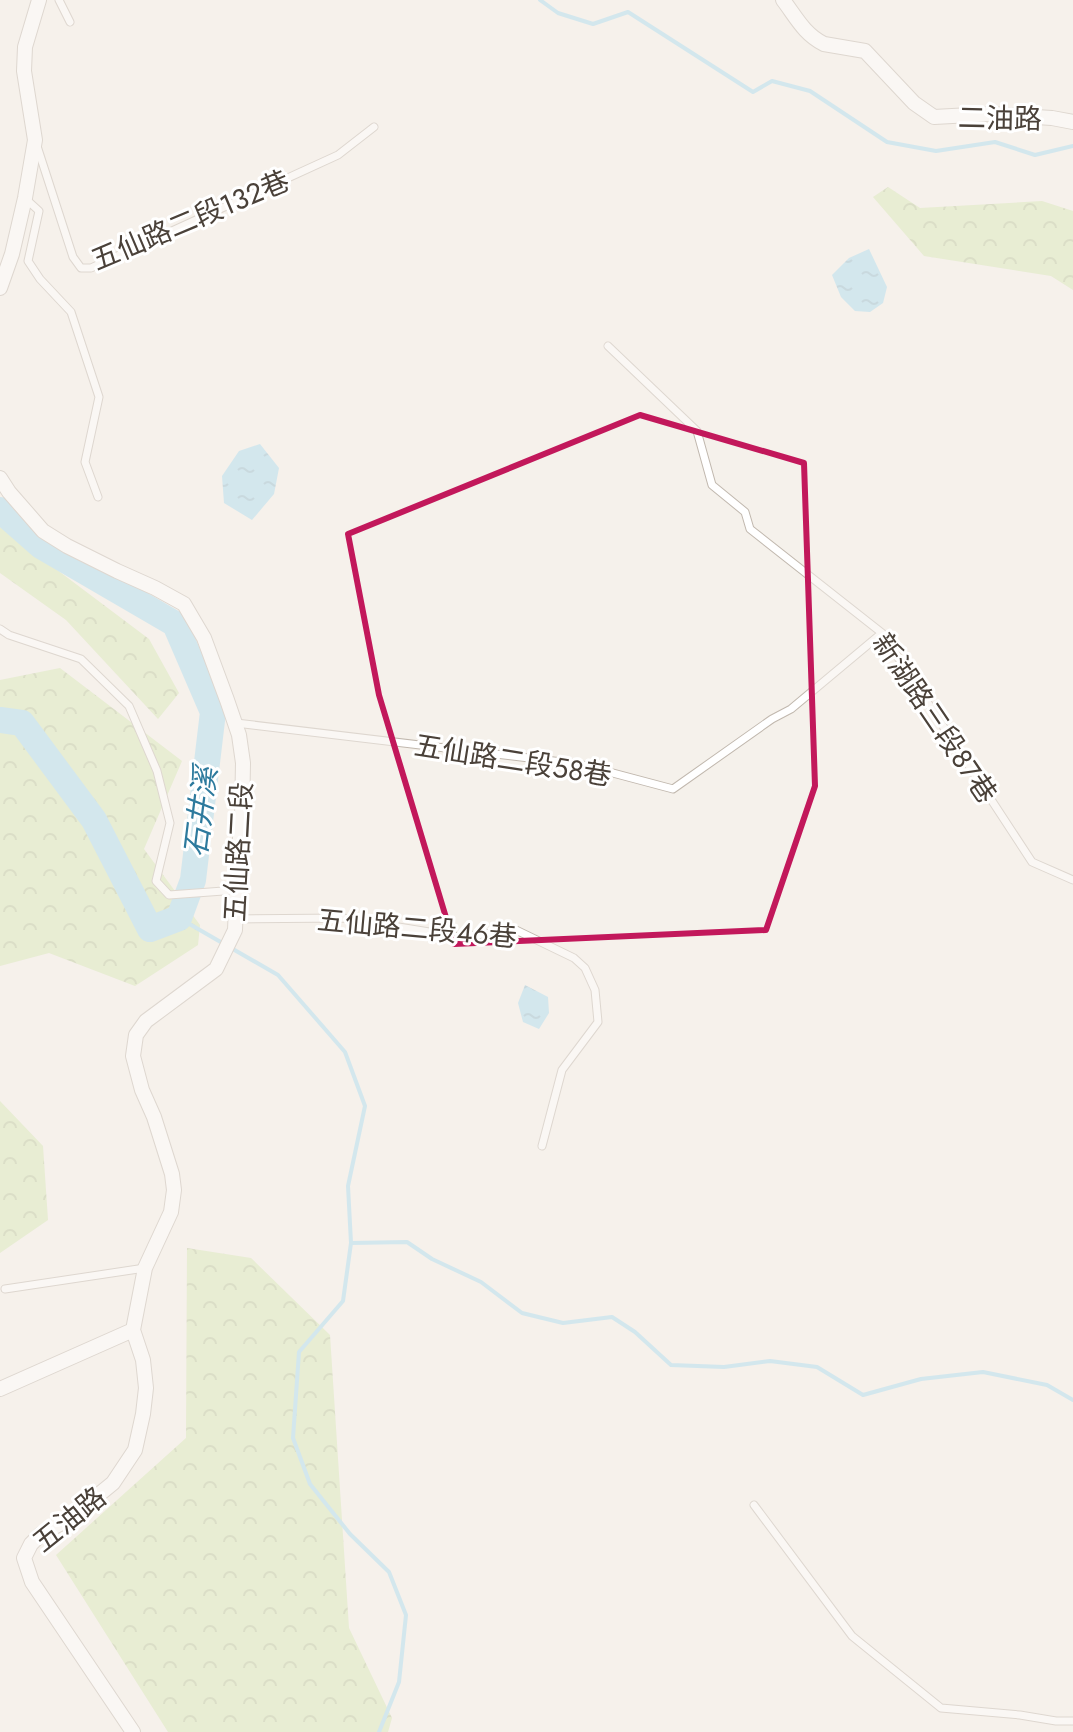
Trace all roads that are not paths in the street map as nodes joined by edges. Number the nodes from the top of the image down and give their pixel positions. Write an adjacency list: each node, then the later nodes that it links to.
1 (39, 0): 7 (street)
2 (59, 0): 4 (lane)
3 (783, 0): 5 (street, 二油路)
4 (70, 22)
5 (1073, 122)
6 (374, 127): 7 (lane, 五仙路二段132巷)
7 (35, 140): 8 (street)
8 (25, 198): 9 (street); 12 (lane)
9 (0, 288)
10 (608, 346): 14 (lane, 新湖路三段87巷)
11 (0, 478): 15 (street, 五仙路二段)
12 (98, 497)
13 (0, 629): 17 (lane)
14 (882, 633): 15 (lane, 五仙路二段58巷); 16 (lane, 新湖路三段87巷)
15 (236, 723): 17 (street, 五仙路二段)
16 (1073, 880)
17 (236, 890): 18 (street, 五仙路二段)
18 (236, 925): 19 (lane, 五仙路二段46巷); 20 (street, 五仙路二段)
19 (542, 1146)
20 (145, 1268): 21 (lane); 22 (street, 五仙路二段)
21 (5, 1289)
22 (133, 1330): 23 (street); 26 (street, 五油路)
23 (0, 1389)
24 (754, 1505): 25 (lane)
25 (1073, 1721)
26 (133, 1732)

